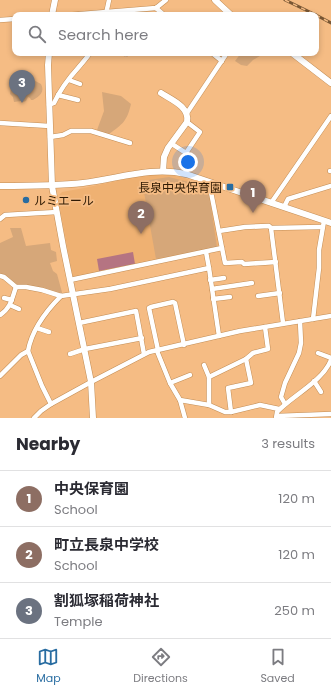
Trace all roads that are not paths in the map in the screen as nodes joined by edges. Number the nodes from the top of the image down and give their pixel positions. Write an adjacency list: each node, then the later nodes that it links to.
1 (55, 0): 6 (street)
2 (109, 0): 7 (street)
3 (164, 0): 5 (street)
4 (215, 0): 10 (street)
5 (156, 8): 8 (street); 9 (street)
6 (53, 12)
7 (106, 12)
8 (123, 12)
9 (161, 12)
10 (228, 12)
11 (12, 19): 12 (street)
12 (0, 20)
13 (49, 56): 25 (street)
14 (88, 56): 19 (street)
15 (216, 56): 18 (street)
16 (225, 56): 18 (street)
17 (296, 56): 20 (street)
18 (222, 61): 26 (street)
19 (69, 80): 21 (street); 23 (street)
20 (331, 83)
21 (80, 84)
22 (161, 93): 26 (street)
23 (58, 95): 24 (street); 25 (street)
24 (78, 100)
25 (49, 105): 30 (street)
26 (187, 112): 28 (street)
27 (331, 116): 39 (street)
28 (187, 122): 33 (street); 33 (street)
29 (0, 123): 30 (street)
30 (50, 126): 31 (street)
31 (50, 137): 32 (street); 37 (street)
32 (130, 143)
33 (172, 144): 34 (street)
34 (163, 171): 35 (street); 37 (street)
35 (210, 182): 39 (street); 46 (street)
36 (0, 186): 37 (street)
37 (52, 186): 41 (street)
38 (331, 186): 40 (street)
39 (271, 203): 40 (street)
40 (284, 207): 44 (street)
41 (57, 212): 42 (street); 53 (street)
42 (0, 219)
43 (331, 223): 44 (street)
44 (323, 224): 45 (street); 70 (street)
45 (271, 228): 46 (street); 49 (street)
46 (219, 231): 47 (street)
47 (222, 248): 48 (street); 49 (street)
48 (206, 252): 50 (street); 53 (street)
49 (276, 262): 58 (street)
50 (209, 268): 54 (street); 59 (street)
51 (0, 276): 56 (street)
52 (224, 278): 54 (street)
53 (70, 280): 59 (street)
54 (210, 280): 57 (street)
55 (252, 282): 57 (street)
56 (16, 287): 60 (street); 65 (street)
57 (212, 289): 64 (street)
58 (280, 293): 61 (street); 73 (street)
59 (74, 295): 60 (street); 72 (street)
60 (61, 296): 75 (street)
61 (258, 296)
62 (230, 297): 64 (street)
63 (4, 298): 65 (street)
64 (213, 299): 77 (street)
65 (12, 300): 66 (street)
66 (10, 305): 67 (street); 68 (street)
67 (19, 308)
68 (0, 315)
69 (331, 316): 70 (street)
70 (313, 319): 71 (street)
71 (300, 320): 73 (street); 99 (street)
72 (80, 323): 78 (street); 80 (street)
73 (283, 323): 74 (street)
74 (265, 327): 77 (street); 86 (street)
75 (37, 328): 76 (street); 81 (street)
76 (49, 332)
77 (219, 336): 79 (street)
78 (142, 338): 80 (street); 85 (street)
79 (184, 345): 82 (street); 82 (street)
80 (84, 349): 84 (street); 94 (street)
81 (28, 351): 91 (street); 98 (street)
82 (157, 351): 85 (street); 95 (street)
83 (318, 353): 87 (street)
84 (70, 354)
85 (144, 354): 94 (street)
86 (246, 359): 92 (street); 102 (street)
87 (331, 359): 89 (street)
88 (204, 365): 92 (street)
89 (329, 368): 93 (street)
90 (190, 375): 95 (street)
91 (0, 376)
92 (209, 377): 100 (street)
93 (314, 381): 96 (street); 99 (street)
94 (90, 382): 98 (street); 106 (street)
95 (170, 383): 97 (street)
96 (321, 392)
97 (180, 400): 100 (street); 107 (street)
98 (51, 404): 105 (street)
99 (285, 404): 101 (street)
100 (209, 405): 102 (street)
101 (279, 409): 102 (street); 104 (street)
102 (231, 412)
103 (331, 414): 104 (street)
104 (276, 417)
105 (34, 418)
106 (93, 418)
107 (184, 418)

